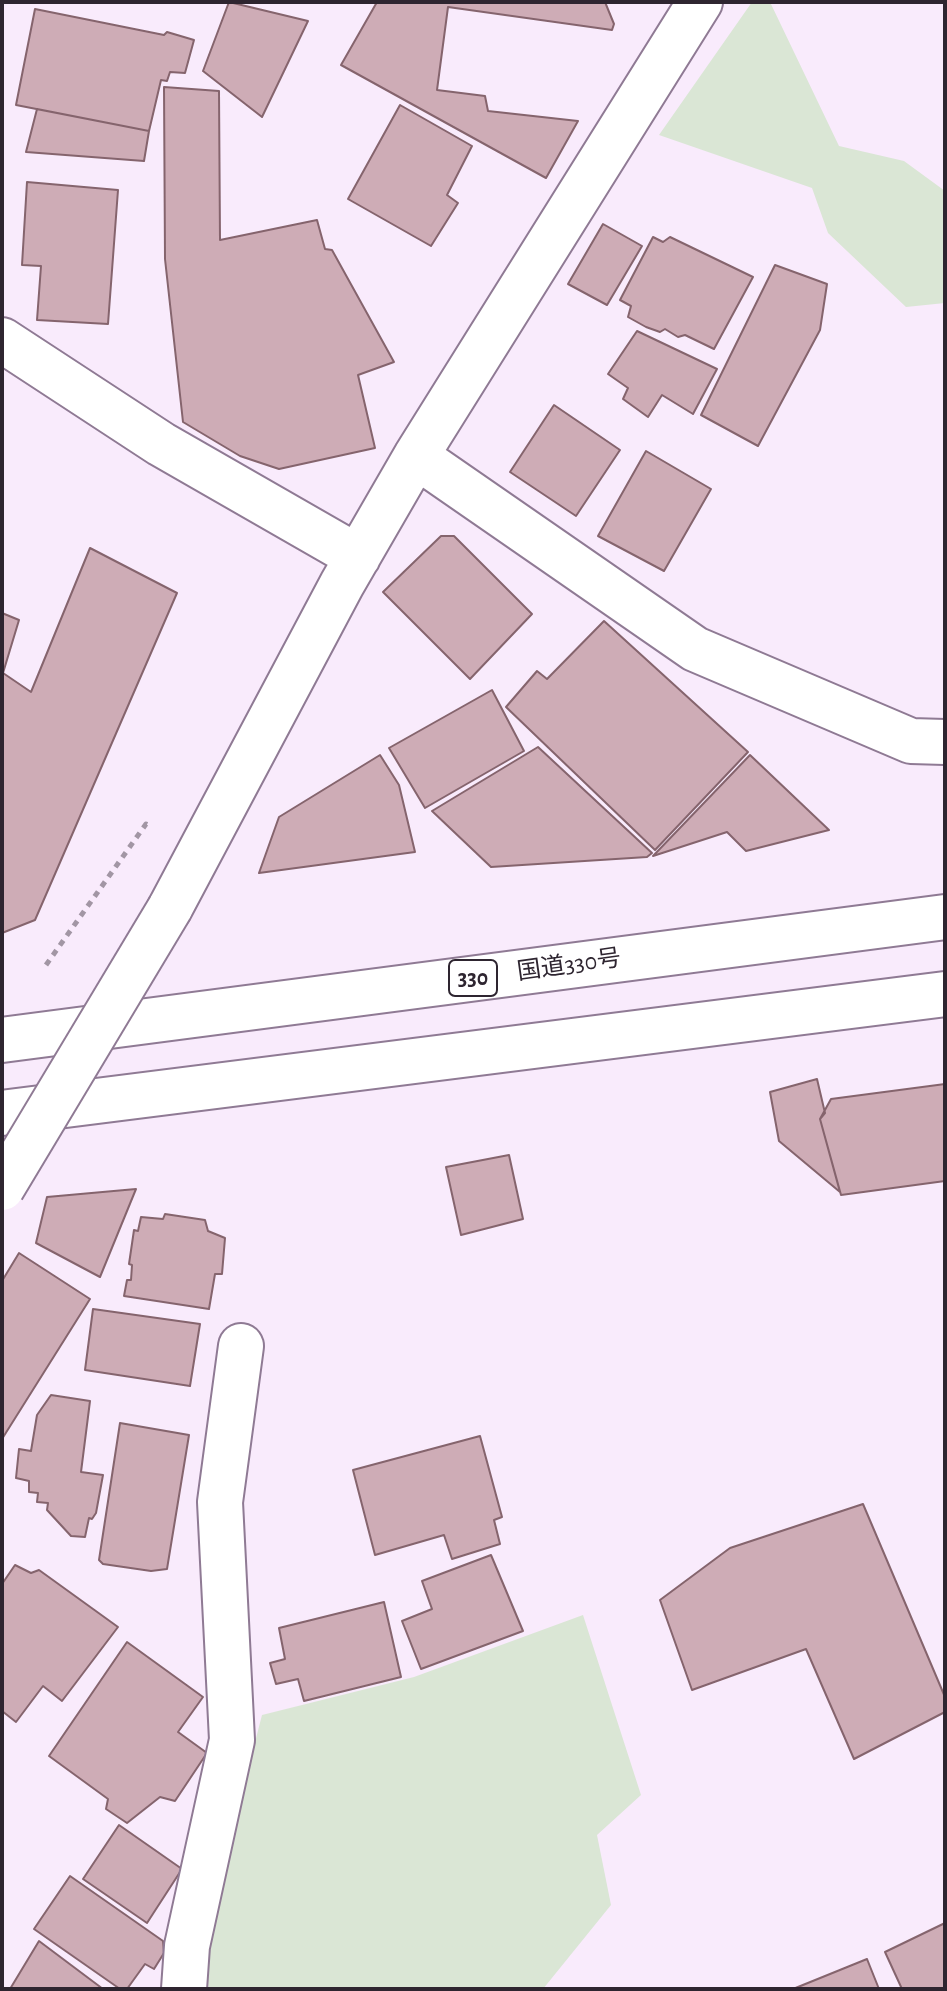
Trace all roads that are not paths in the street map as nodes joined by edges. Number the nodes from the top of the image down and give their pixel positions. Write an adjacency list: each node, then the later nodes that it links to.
1 (700, 2): 3 (main road)
2 (2, 340): 4 (main road)
3 (416, 456): 4 (main road); 5 (main road)
4 (358, 557): 10 (main road, bridge)
5 (945, 742)
6 (945, 917): 8 (main road, 国道330号 / 330)
7 (945, 994): 9 (main road)
8 (2, 1040)
9 (2, 1113)
10 (2, 1188)
11 (241, 1346): 12 (main road)
12 (184, 1989)

